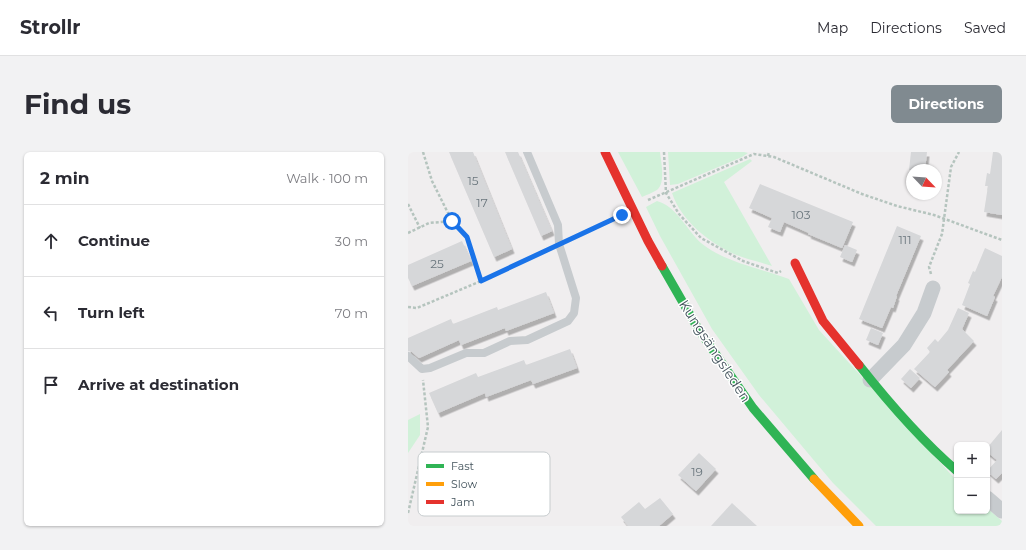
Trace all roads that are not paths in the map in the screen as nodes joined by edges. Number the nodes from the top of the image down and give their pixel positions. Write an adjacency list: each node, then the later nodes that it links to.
1 (527, 152): 5 (lane)
2 (605, 152): 10 (main road, Kungsängsleden)
3 (796, 263): 6 (main road)
4 (934, 288): 6 (street)
5 (408, 356)
6 (870, 380): 7 (main road)
7 (954, 469)
8 (990, 501): 9 (street)
9 (1002, 511)
10 (859, 526)

